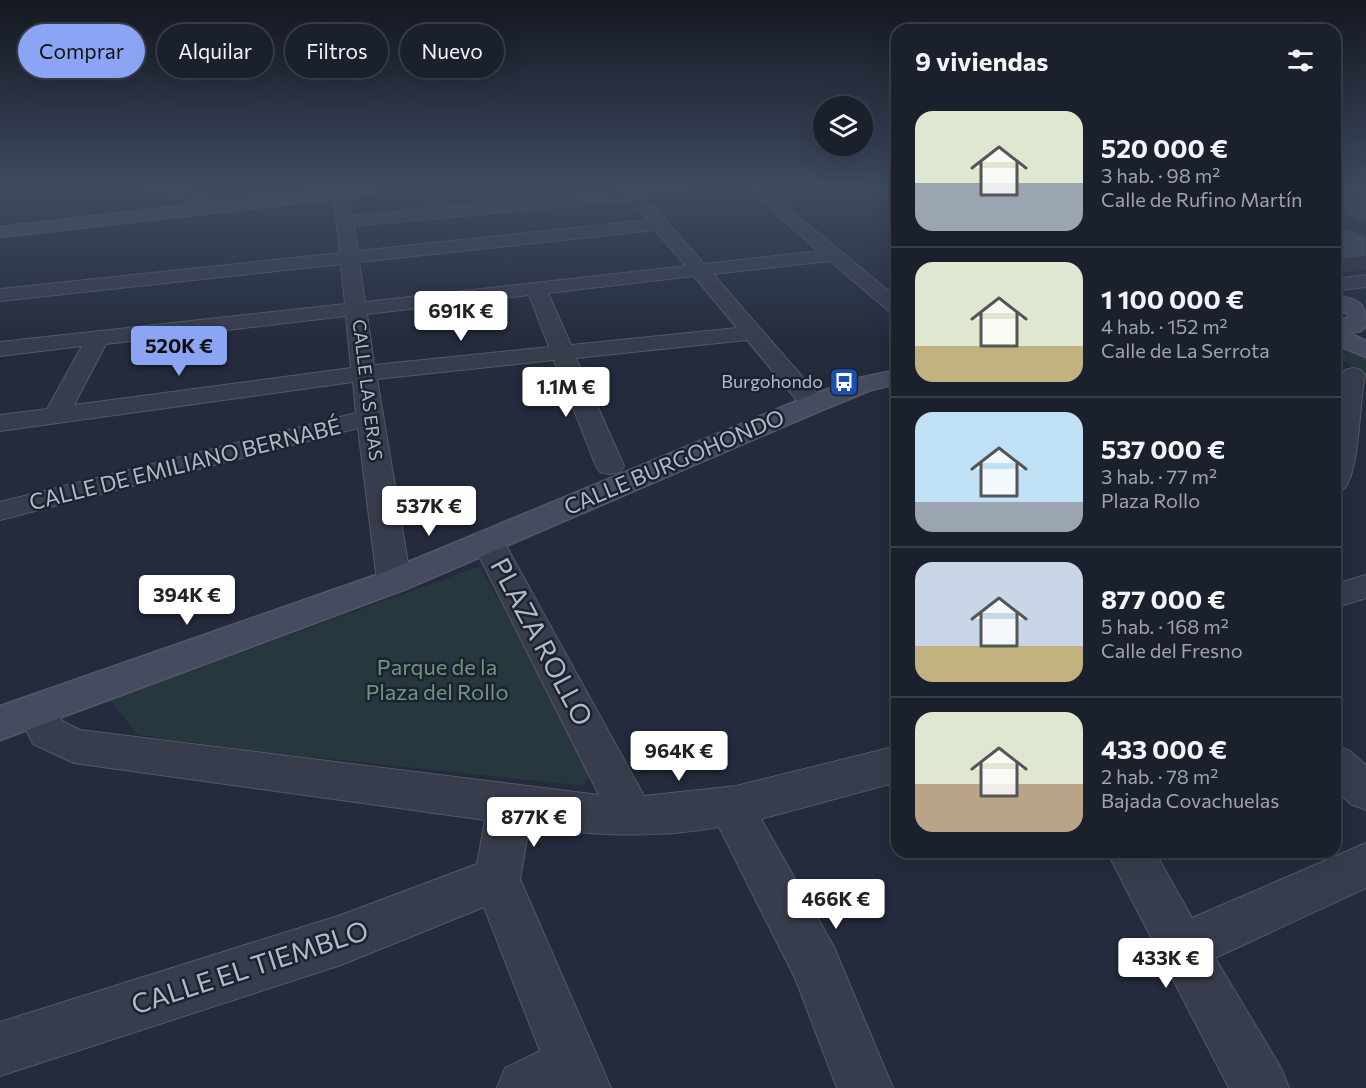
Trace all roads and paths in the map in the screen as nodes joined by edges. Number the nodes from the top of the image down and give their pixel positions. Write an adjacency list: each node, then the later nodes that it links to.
1 (347, 241): 6 (street, CALLE LAS ERAS)
2 (508, 241): 6 (street)
3 (674, 241): 7 (street)
4 (816, 241): 5 (street)
5 (833, 255): 7 (street); 12 (street)
6 (349, 257): 11 (street); 13 (street, CALLE LAS ERAS)
7 (698, 270): 10 (street); 15 (street)
8 (1366, 281): 9 (street)
9 (1341, 284)
10 (536, 288): 13 (street); 19 (street)
11 (0, 296)
12 (891, 303)
13 (356, 308): 16 (street); 20 (street, CALLE LAS ERAS)
14 (1349, 321): 18 (main road)
15 (750, 333): 19 (street); 23 (street)
16 (98, 338): 17 (street); 24 (street)
17 (0, 349)
18 (1366, 350)
19 (562, 352): 20 (street); 28 (street)
20 (364, 373): 24 (street); 25 (street, CALLE LAS ERAS)
21 (1351, 374): 27 (street)
22 (891, 378): 23 (main road, CALLE BURGOHONDO)
23 (813, 404): 30 (main road, CALLE BURGOHONDO)
24 (56, 416): 26 (street)
25 (369, 417): 29 (street, CALLE DE EMILIANO BERNABÉ); 31 (street, CALLE LAS ERAS)
26 (0, 423)
27 (1341, 441)
28 (610, 466)
29 (0, 511)
30 (487, 540): 31 (main road, PLAZA ROLLO); 40 (street, PLAZA ROLLO)
31 (394, 581): 34 (main road, PLAZA ROLLO)
32 (1366, 586): 33 (street)
33 (1341, 594)
34 (18, 717): 38 (street, PLAZA ROLLO)
35 (891, 766): 39 (street)
36 (1341, 768): 37 (street)
37 (1366, 791)
38 (510, 806): 40 (street, PLAZA ROLLO); 43 (street)
39 (731, 806): 40 (street); 48 (street)
40 (632, 816)
41 (1133, 858): 44 (street)
42 (1366, 865): 44 (street)
43 (497, 879): 45 (street, CALLE EL TIEMBLO); 46 (street)
44 (1183, 947): 49 (street)
45 (0, 1048)
46 (578, 1076): 47 (street)
47 (525, 1088)
48 (865, 1088)
49 (1261, 1088)

